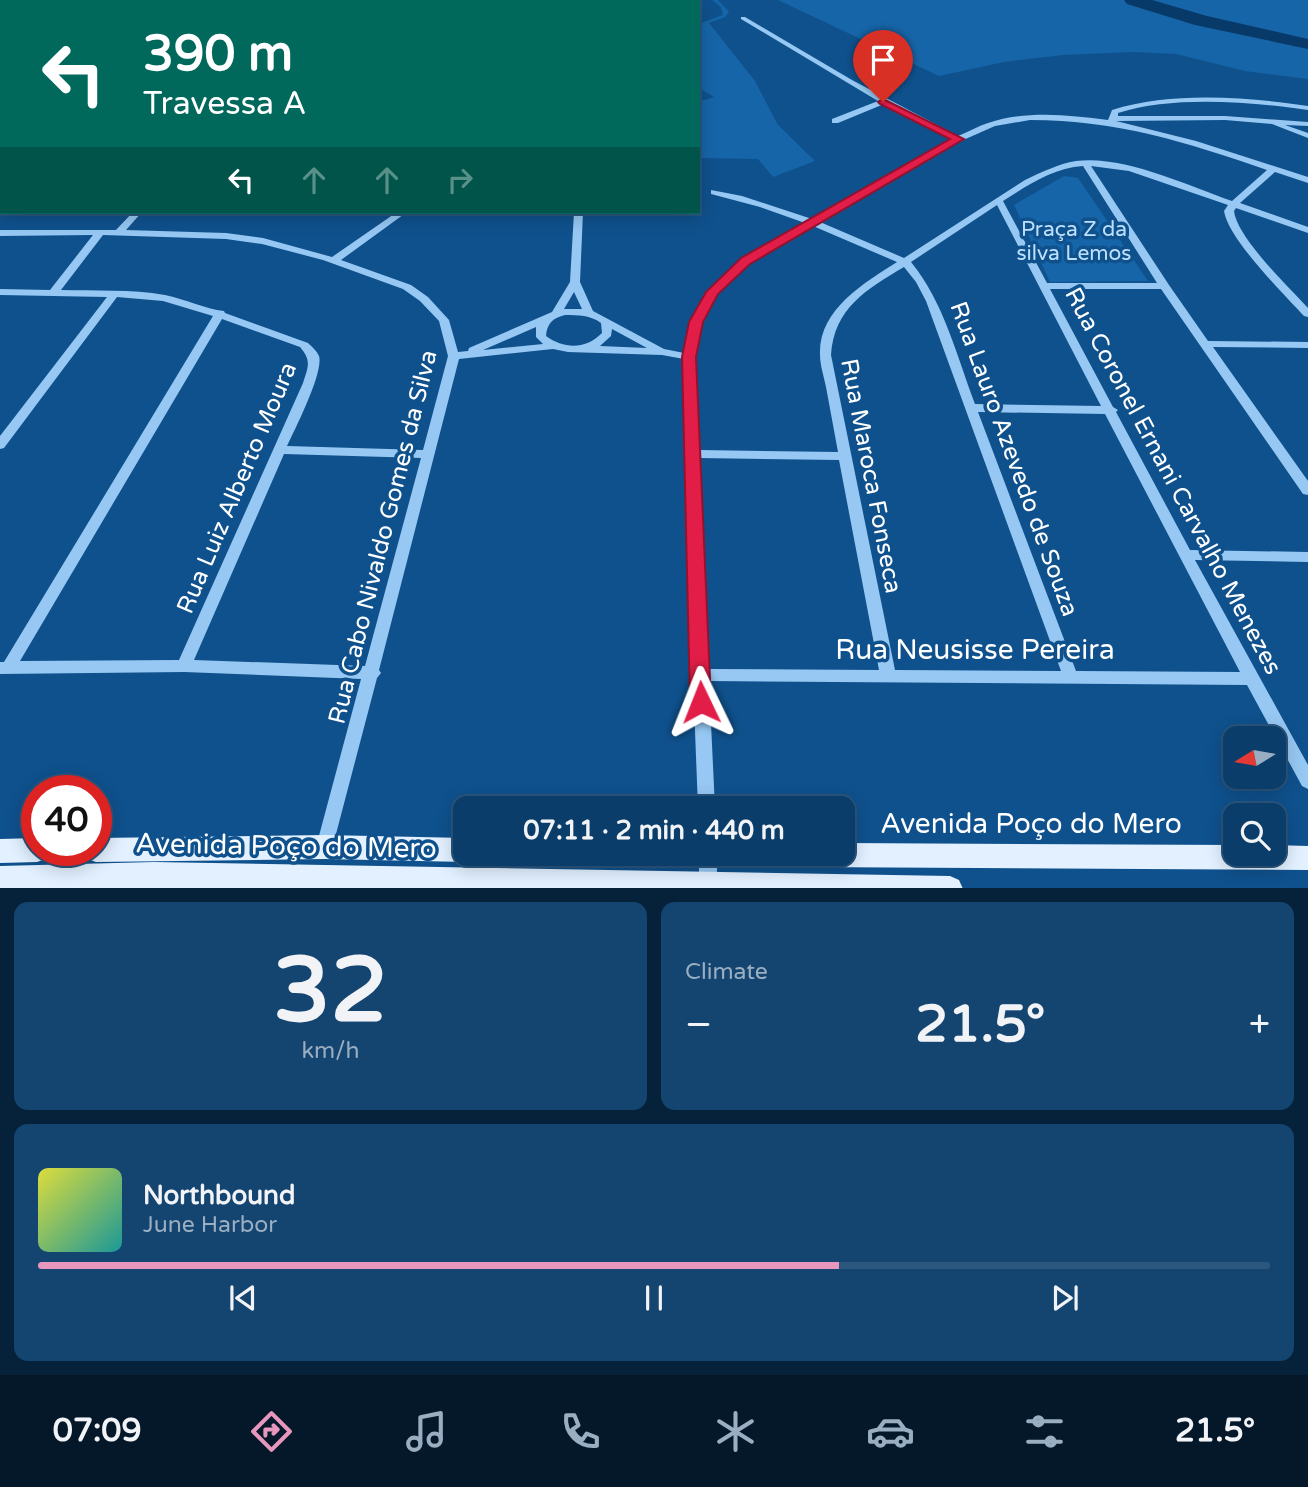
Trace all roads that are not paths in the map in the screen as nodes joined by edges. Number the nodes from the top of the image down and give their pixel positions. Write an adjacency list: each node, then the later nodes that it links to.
1 (743, 18): 2 (street)
2 (883, 102): 4 (street); 9 (street)
3 (1308, 108): 5 (street)
4 (835, 121)
5 (1111, 121): 6 (street); 9 (street); 11 (street)
6 (1269, 121): 7 (street); 8 (street)
7 (1308, 124)
8 (1308, 136)
9 (958, 139): 19 (street)
10 (1085, 163): 14 (street, Rua Maroca Fonseca); 15 (street, Rua Maroca Fonseca); 28 (street)
11 (1273, 169): 12 (street); 15 (street)
12 (1308, 180)
13 (714, 192): 19 (street)
14 (999, 201): 25 (street, Rua Maroca Fonseca); 27 (street, Rua Coronel Ernani Carvalho Menezes)
15 (1234, 205): 20 (street, Rua Maroca Fonseca); 34 (street)
16 (136, 214): 22 (street)
17 (400, 214): 24 (street)
18 (579, 214): 26 (street)
19 (814, 223): 25 (street); 43 (street)
20 (1308, 230)
21 (100, 232): 22 (street, Rua Cabo Nivaldo Gomes da Silva); 23 (street, Rua Cabo Nivaldo Gomes da Silva); 29 (street)
22 (119, 232): 24 (street, Rua Cabo Nivaldo Gomes da Silva)
23 (0, 233)
24 (334, 260): 42 (street, Rua Cabo Nivaldo Gomes da Silva)
25 (906, 263): 44 (street, Rua Lauro Azevedo de Souza); 50 (street, Rua Maroca Fonseca)
26 (575, 282): 32 (street); 35 (street)
27 (1045, 286): 28 (street); 45 (street, Rua Coronel Ernani Carvalho Menezes)
28 (1164, 286): 37 (street)
29 (54, 292): 30 (street, Rua Luiz Alberto Moura); 31 (street, Rua Luiz Alberto Moura)
30 (1, 293)
31 (114, 294): 33 (street, Rua Luiz Alberto Moura); 46 (street)
32 (588, 312): 35 (street); 36 (street)
33 (220, 313): 47 (street, Rua Luiz Alberto Moura); 55 (street)
34 (1308, 314)
35 (552, 316): 39 (street); 42 (street)
36 (606, 322): 40 (street); 41 (street)
37 (1205, 344): 38 (street); 51 (street)
38 (1308, 345)
39 (553, 346): 40 (street); 42 (street)
40 (585, 348): 41 (street)
41 (662, 352): 43 (street)
42 (458, 355): 48 (street, Rua Cabo Nivaldo Gomes da Silva)
43 (689, 357): 49 (street)
44 (971, 408): 45 (street); 59 (street, Rua Lauro Azevedo de Souza)
45 (1112, 410): 52 (street, Rua Coronel Ernani Carvalho Menezes)
46 (0, 445)
47 (281, 450): 48 (street); 54 (street, Rua Luiz Alberto Moura)
48 (428, 454): 56 (street, Rua Cabo Nivaldo Gomes da Silva)
49 (692, 454): 50 (street); 57 (street)
50 (844, 456): 58 (street, Rua Maroca Fonseca)
51 (1308, 491)
52 (1187, 555): 53 (street); 60 (street, Rua Coronel Ernani Carvalho Menezes)
53 (1308, 557)
54 (184, 666): 55 (street); 56 (street)
55 (4, 668)
56 (373, 673): 63 (street, Rua Cabo Nivaldo Gomes da Silva)
57 (699, 675): 58 (street, Rua Neusisse Pereira); 62 (street)
58 (888, 676): 59 (street, Rua Neusisse Pereira)
59 (1070, 676): 60 (street, Rua Neusisse Pereira)
60 (1251, 679): 61 (street, Rua Coronel Ernani Carvalho Menezes)
61 (1308, 781)
62 (705, 796)
63 (325, 847): 65 (main road, Avenida Poço do Mero); 66 (main road, Avenida Poço do Mero)
64 (21, 850): 67 (main road)
65 (112, 850)
66 (453, 850)
67 (0, 851)
68 (855, 856): 69 (main road, Avenida Poço do Mero)
69 (1308, 858)
70 (708, 866): 72 (street)
71 (0, 879): 73 (main road, Avenida Poço do Mero)
72 (708, 883): 73 (main road, Avenida Poço do Mero); 74 (main road, Avenida Poço do Mero)
73 (561, 885)
74 (790, 886): 75 (main road, Avenida Poço do Mero)
75 (950, 888)

